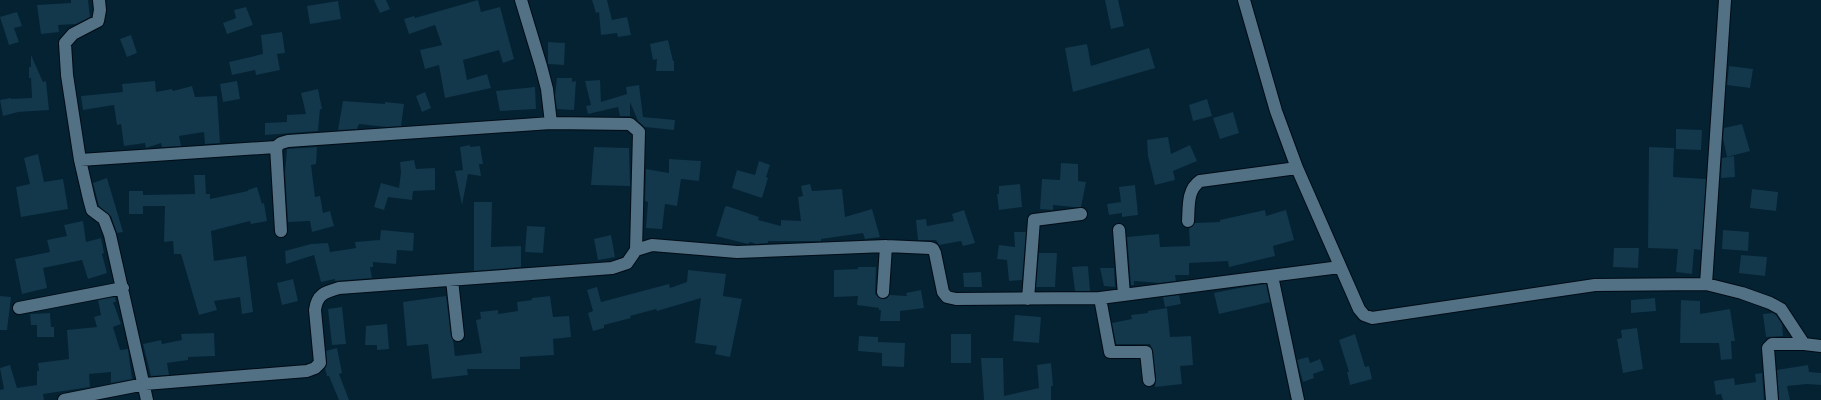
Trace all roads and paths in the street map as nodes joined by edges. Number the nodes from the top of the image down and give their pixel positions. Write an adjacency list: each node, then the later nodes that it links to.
1 (99, 0): 7 (street)
2 (521, 0): 5 (street)
3 (1244, 0): 8 (street)
4 (1725, 0): 18 (street)
5 (551, 123): 6 (street); 14 (street)
6 (276, 147): 7 (street); 12 (street)
7 (80, 160): 19 (street)
8 (1297, 168): 10 (street); 15 (street)
9 (1081, 214): 23 (street)
10 (1188, 221)
11 (1119, 230): 21 (street)
12 (281, 232)
13 (886, 246): 14 (street); 20 (street); 23 (street)
14 (636, 250): 17 (street)
15 (1340, 267): 16 (street); 18 (street)
16 (1272, 276): 21 (street); 32 (street)
17 (452, 280): 25 (street); 29 (street)
18 (1706, 284): 26 (street)
19 (123, 288): 24 (street); 29 (street)
20 (883, 292)
21 (1124, 295): 22 (street)
22 (1100, 298): 23 (street); 28 (street)
23 (1028, 299)
24 (19, 308)
25 (458, 335)
26 (1804, 344): 27 (street); 33 (street)
27 (1821, 346)
28 (1149, 380)
29 (144, 384): 30 (street); 31 (street)
30 (64, 400)
31 (147, 400)
32 (1298, 400)
33 (1772, 400)

